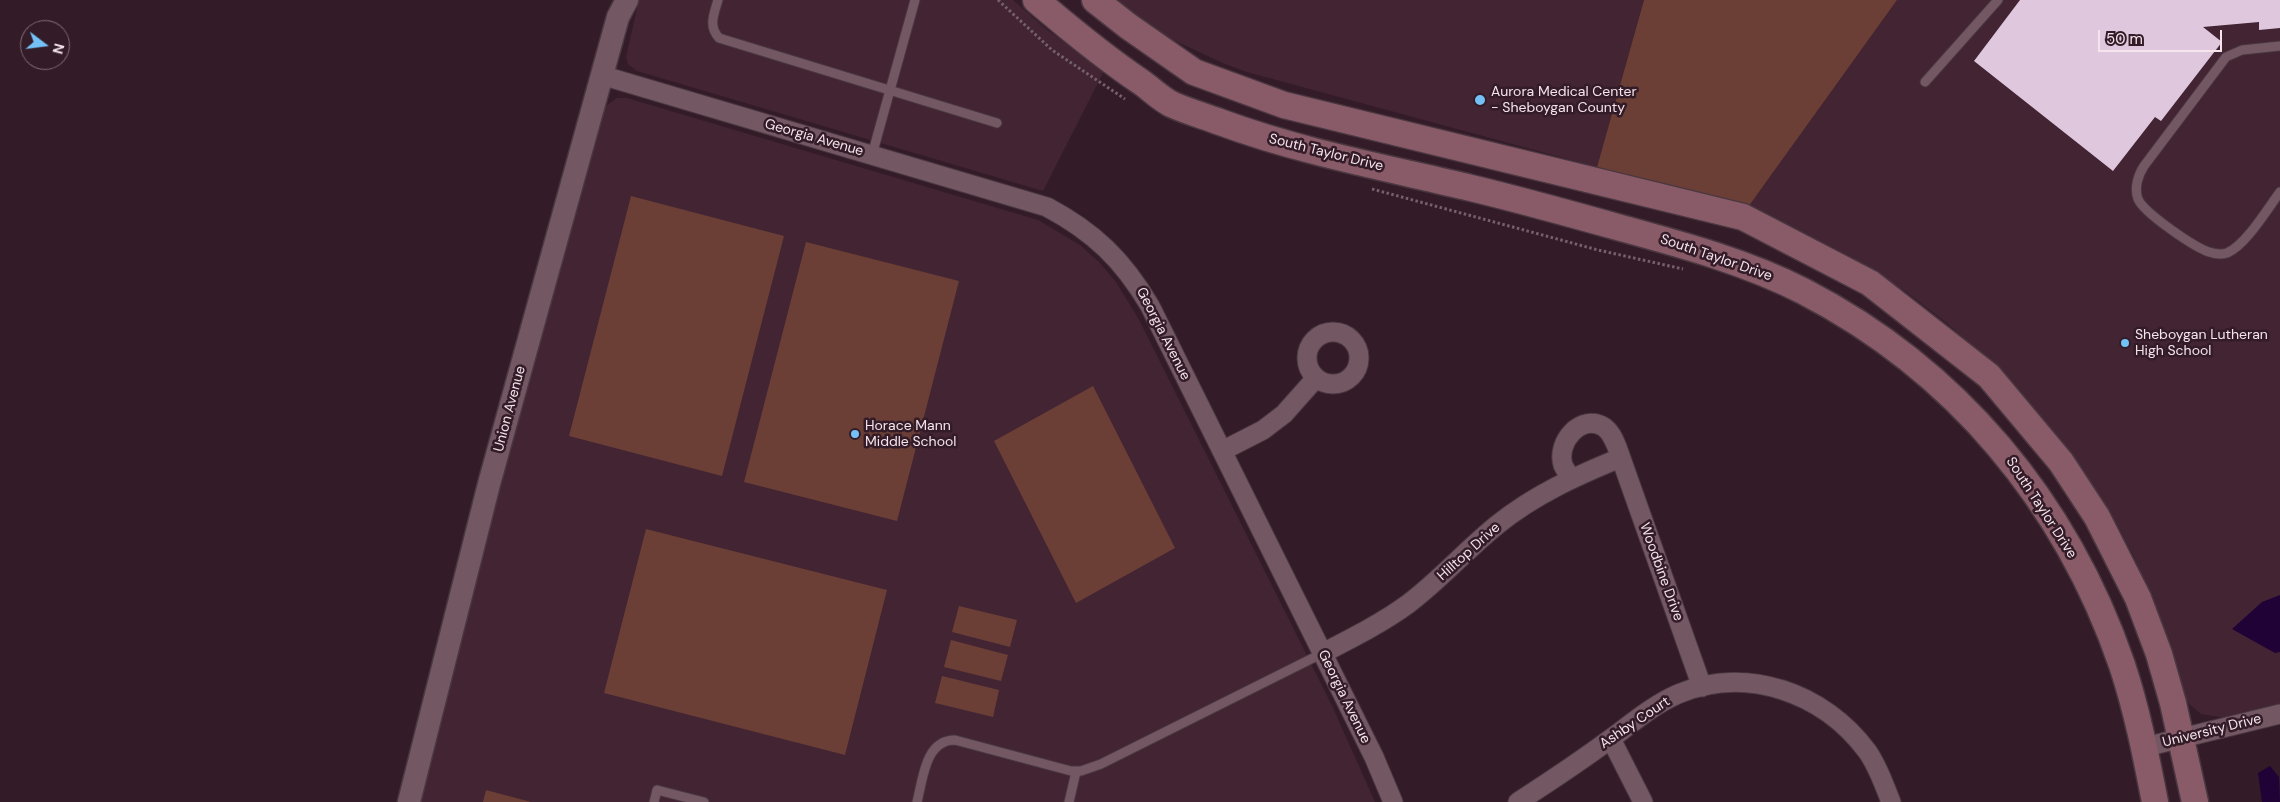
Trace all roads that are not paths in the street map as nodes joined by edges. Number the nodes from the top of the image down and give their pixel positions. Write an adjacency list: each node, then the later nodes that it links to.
1 (718, 0): 10 (lane)
2 (915, 0): 10 (lane)
3 (1036, 0): 23 (main road, South Taylor Drive)
4 (1095, 0): 21 (main road)
5 (1998, 0): 9 (lane)
6 (620, 6): 8 (street, Union Avenue)
7 (2280, 46): 13 (lane)
8 (601, 75): 12 (street, Georgia Avenue); 25 (street, Union Avenue)
9 (1925, 82)
10 (891, 91): 11 (lane); 12 (lane)
11 (997, 123)
12 (872, 155): 15 (street, Georgia Avenue)
13 (2280, 192)
14 (1316, 378): 15 (street)
15 (1222, 451): 18 (street, Georgia Avenue)
16 (1620, 458): 17 (street, Hilltop Drive); 17 (street); 19 (street, Woodbine Drive)
17 (1571, 479): 18 (street, Hilltop Drive)
18 (1323, 653): 24 (lane); 30 (street, Georgia Avenue)
19 (1702, 687): 22 (street, Ashby Court); 33 (street, Ashby Court)
20 (2280, 714): 21 (street, University Drive)
21 (2180, 738): 23 (street, University Drive); 35 (main road)
22 (1611, 739): 31 (street, Ashby Court); 32 (street)
23 (2145, 747): 34 (main road, South Taylor Drive)
24 (1076, 772): 28 (lane); 29 (lane)
25 (409, 802)
26 (654, 802): 27 (lane)
27 (704, 802)
28 (916, 802)
29 (1069, 802)
30 (1393, 802)
31 (1518, 802)
32 (1643, 802)
33 (1891, 802)
34 (2155, 802)
35 (2195, 802)

